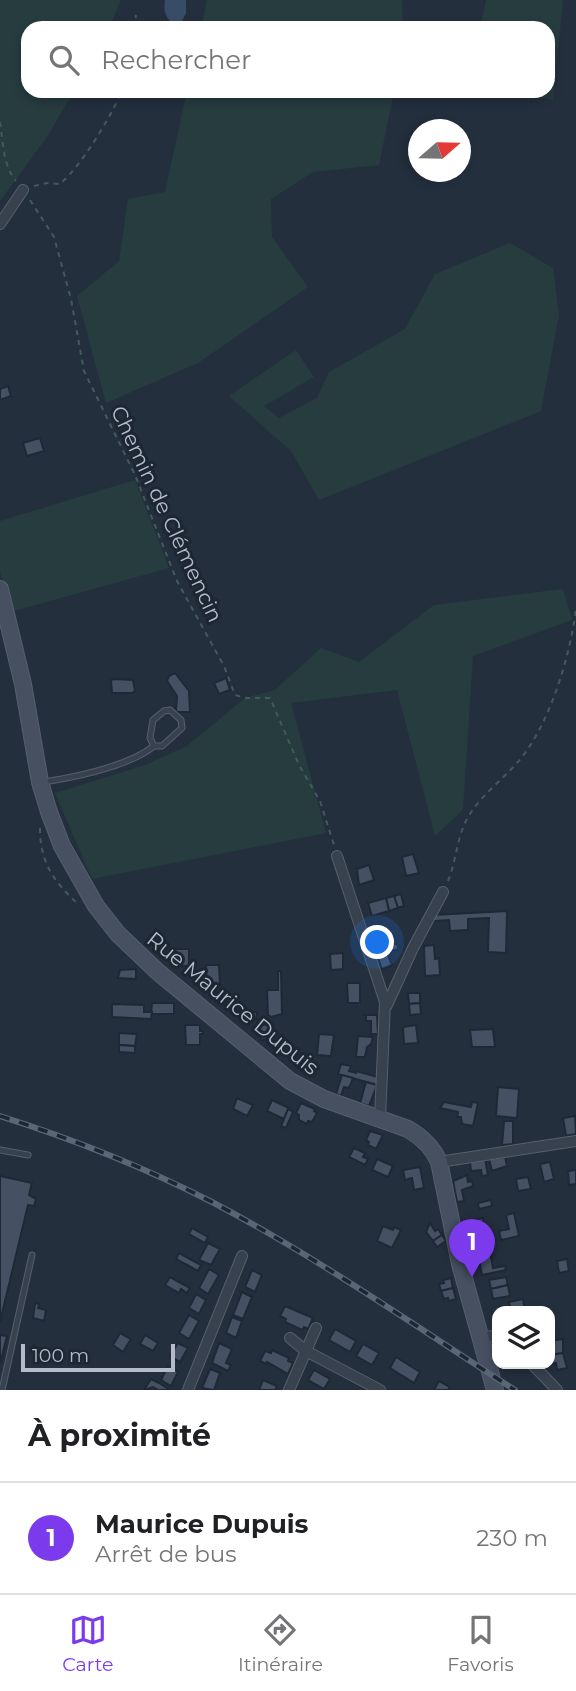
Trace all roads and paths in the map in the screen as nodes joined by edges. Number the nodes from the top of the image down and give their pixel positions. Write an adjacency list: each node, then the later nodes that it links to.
1 (136, 15): 2 (path)
2 (135, 21)
3 (119, 98): 5 (path)
4 (0, 122): 5 (path)
5 (23, 190): 6 (street); 11 (path, Chemin de Clémencin)
6 (0, 223)
7 (0, 589): 10 (main road, Rue Maurice Dupuis)
8 (576, 610): 12 (path)
9 (154, 746): 9 (lane); 10 (lane)
10 (40, 782): 14 (main road, Rue Maurice Dupuis)
11 (337, 856): 13 (street)
12 (443, 892): 13 (street)
13 (386, 1008): 14 (street)
14 (380, 1119): 18 (main road, Rue Maurice Dupuis)
15 (576, 1141): 18 (street)
16 (0, 1150): 17 (lane)
17 (28, 1155)
18 (439, 1163): 23 (main road, Rue Maurice Dupuis)
19 (32, 1255): 27 (lane)
20 (242, 1256): 28 (street)
21 (316, 1328): 25 (street)
22 (492, 1336): 23 (street)
23 (479, 1337): 31 (main road, Rue Maurice Dupuis)
24 (290, 1338): 25 (street)
25 (306, 1351): 29 (street); 30 (street)
26 (537, 1369): 32 (street)
27 (2, 1389)
28 (188, 1390)
29 (289, 1390)
30 (380, 1390)
31 (495, 1390)
32 (557, 1390)

